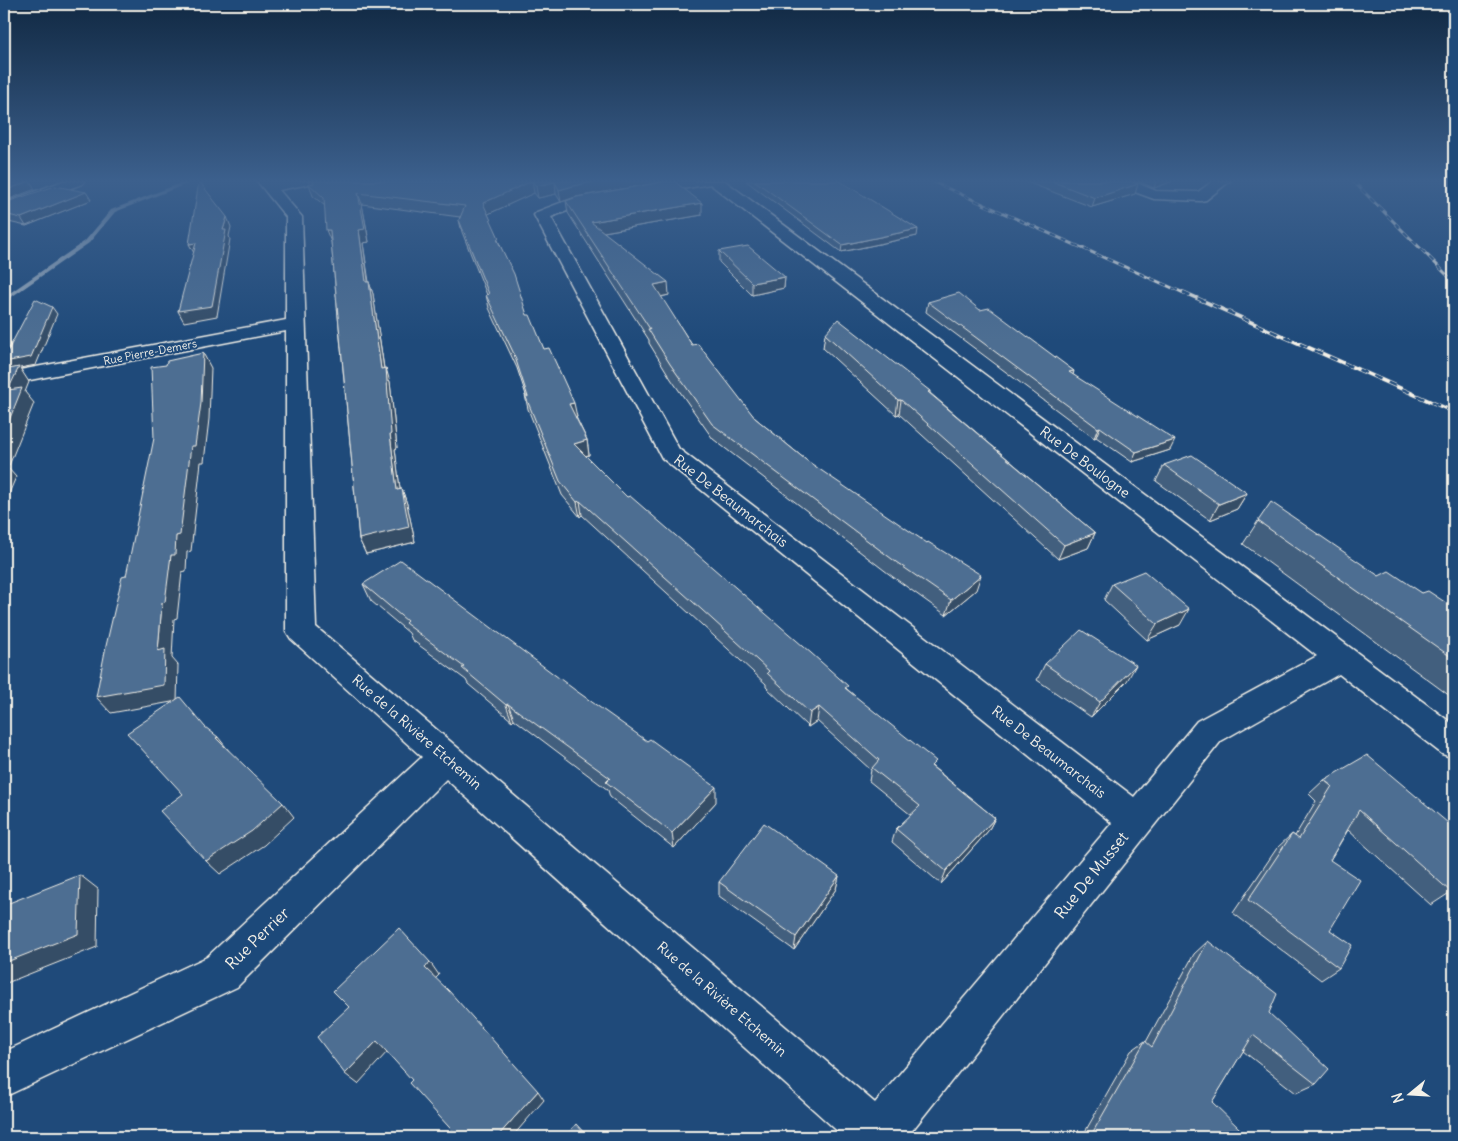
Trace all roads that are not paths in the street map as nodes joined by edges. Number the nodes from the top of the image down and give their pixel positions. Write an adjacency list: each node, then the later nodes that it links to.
1 (294, 234): 4 (street, Rue de la Rivière Etchemin)
2 (552, 234): 9 (street, Rue De Beaumarchais)
3 (785, 234): 6 (street, Rue De Boulogne)
4 (295, 324): 5 (street, Rue Pierre-Demers); 8 (street, Rue de la Rivière Etchemin)
5 (4, 379)
6 (1342, 658): 7 (street, Rue De Boulogne); 9 (street, Rue De Musset)
7 (1454, 744)
8 (445, 757): 10 (street, Rue Perrier); 11 (street, Rue de la Rivière Etchemin)
9 (1136, 820): 11 (street, Rue De Musset)
10 (4, 1075)
11 (878, 1137)

